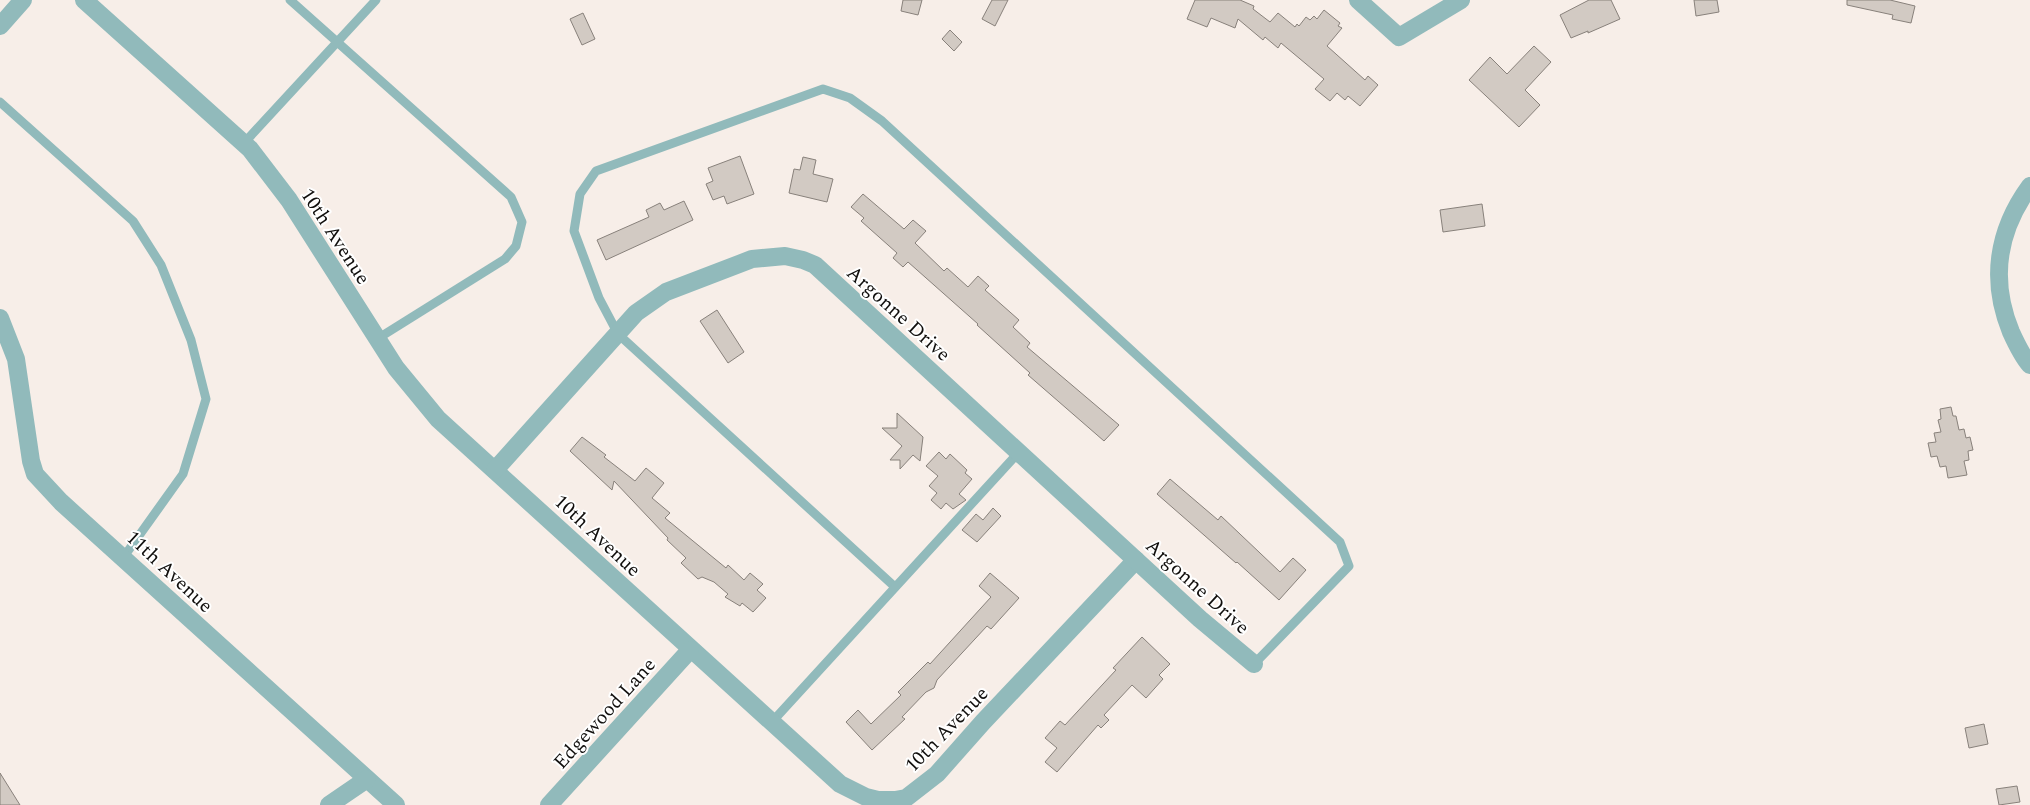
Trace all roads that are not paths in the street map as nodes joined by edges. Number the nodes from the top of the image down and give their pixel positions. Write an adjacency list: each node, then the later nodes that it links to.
1 (24, 0): 7 (street)
2 (84, 0): 10 (street, 10th Avenue)
3 (290, 0): 8 (lane)
4 (376, 0): 8 (lane)
5 (1358, 0): 6 (street)
6 (1460, 0)
7 (0, 26)
8 (337, 42): 10 (lane); 14 (lane)
9 (0, 102): 18 (lane)
10 (244, 143): 14 (street, 10th Avenue)
11 (2030, 186): 15 (street)
12 (0, 318): 18 (street, 11th Avenue)
13 (618, 334): 16 (street, Argonne Drive); 17 (street, Argonne Drive); 20 (lane); 22 (lane)
14 (377, 339): 17 (street, 10th Avenue)
15 (2030, 366)
16 (1018, 452): 19 (street, Argonne Drive); 20 (lane)
17 (495, 470): 21 (street, 10th Avenue)
18 (123, 558): 24 (street, 11th Avenue)
19 (1136, 560): 22 (street, Argonne Drive); 23 (street, 10th Avenue)
20 (895, 587): 23 (lane)
21 (690, 650): 23 (street, 10th Avenue); 27 (street, Edgewood Lane)
22 (1254, 664)
23 (771, 723)
24 (367, 779): 25 (street); 26 (street, 11th Avenue)
25 (329, 805)
26 (396, 805)
27 (549, 805)

